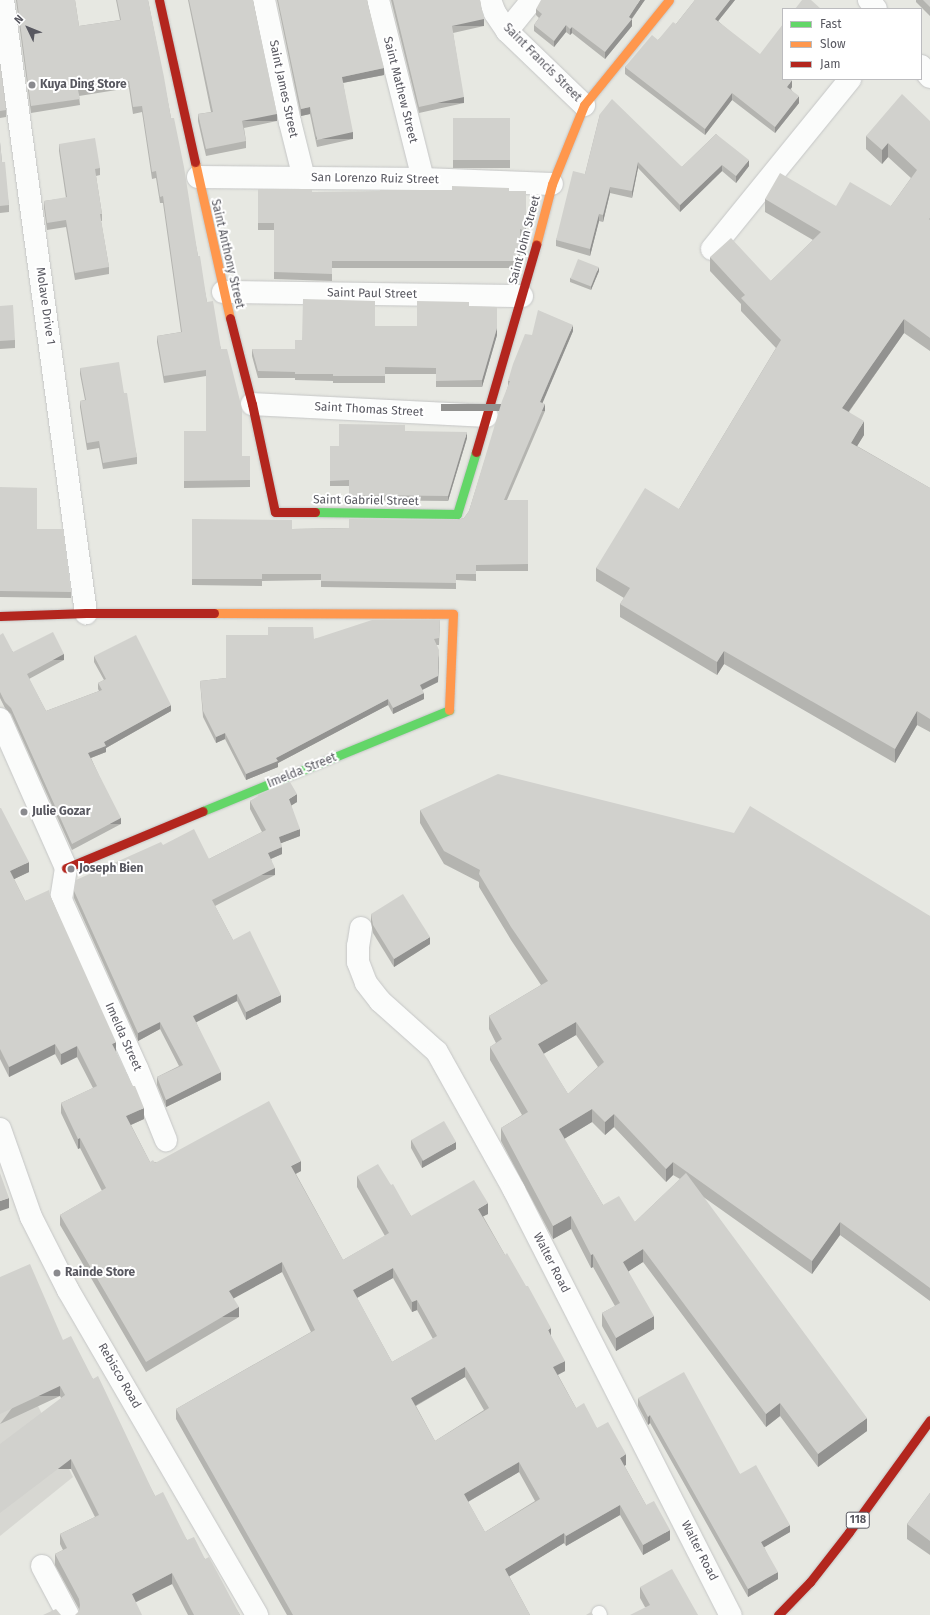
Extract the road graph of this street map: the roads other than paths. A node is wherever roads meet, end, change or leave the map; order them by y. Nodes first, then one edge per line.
1 (3, 0) edge
2 (159, 0) edge
3 (264, 0) edge
4 (378, 0) edge
5 (490, 0) edge
6 (532, 0) edge
7 (669, 0) edge
8 (869, 0) edge
9 (875, 8) edge
10 (507, 31) junction
11 (922, 67) edge
12 (930, 77) edge
13 (849, 80) edge
14 (584, 105) junction
15 (198, 177) junction
16 (304, 178) junction
17 (423, 179) junction
18 (552, 184) junction
19 (712, 249) dead end
20 (223, 292) junction
21 (522, 296) junction
22 (252, 404) junction
23 (486, 416) junction
24 (275, 512) joint
25 (457, 514) joint
26 (86, 613) junction
27 (0, 616) edge
28 (0, 719) edge
29 (66, 868) junction
30 (361, 928) dead end
31 (0, 1128) edge
32 (166, 1140) dead end
33 (930, 1420) edge
34 (42, 1566) dead end
35 (68, 1615) edge
36 (257, 1615) edge
37 (732, 1615) edge
38 (778, 1615) edge

1 - 26 street, Molave Drive 1
2 - 15 street, Saint Anthony Street
3 - 16 street, Saint James Street
4 - 17 street, Saint Mathew Street
5 - 10 street, Saint Francis Street
6 - 10 street
7 - 14 street, Saint John Street
8 - 9 street
10 - 14 street, Saint Francis Street
11 - 12 street
13 - 19 street
14 - 18 street, Saint John Street
15 - 16 street, San Lorenzo Ruiz Street
15 - 20 street, Saint Anthony Street
16 - 17 street, San Lorenzo Ruiz Street
17 - 18 street, San Lorenzo Ruiz Street
18 - 21 street, Saint John Street
20 - 21 street, Saint Paul Street
20 - 22 street, Saint Anthony Street
21 - 23 street, Saint John Street
22 - 23 street, Saint Thomas Street
22 - 24 street, Saint Anthony Street
23 - 25 street, Saint John Street
24 - 25 street, Saint Gabriel Street
26 - 27 street
26 - 29 street, Imelda Street
28 - 29 street
29 - 32 street, Imelda Street
30 - 37 street, Walter Road
31 - 36 street, Rebisco Road
33 - 38 street, 118
34 - 35 street

